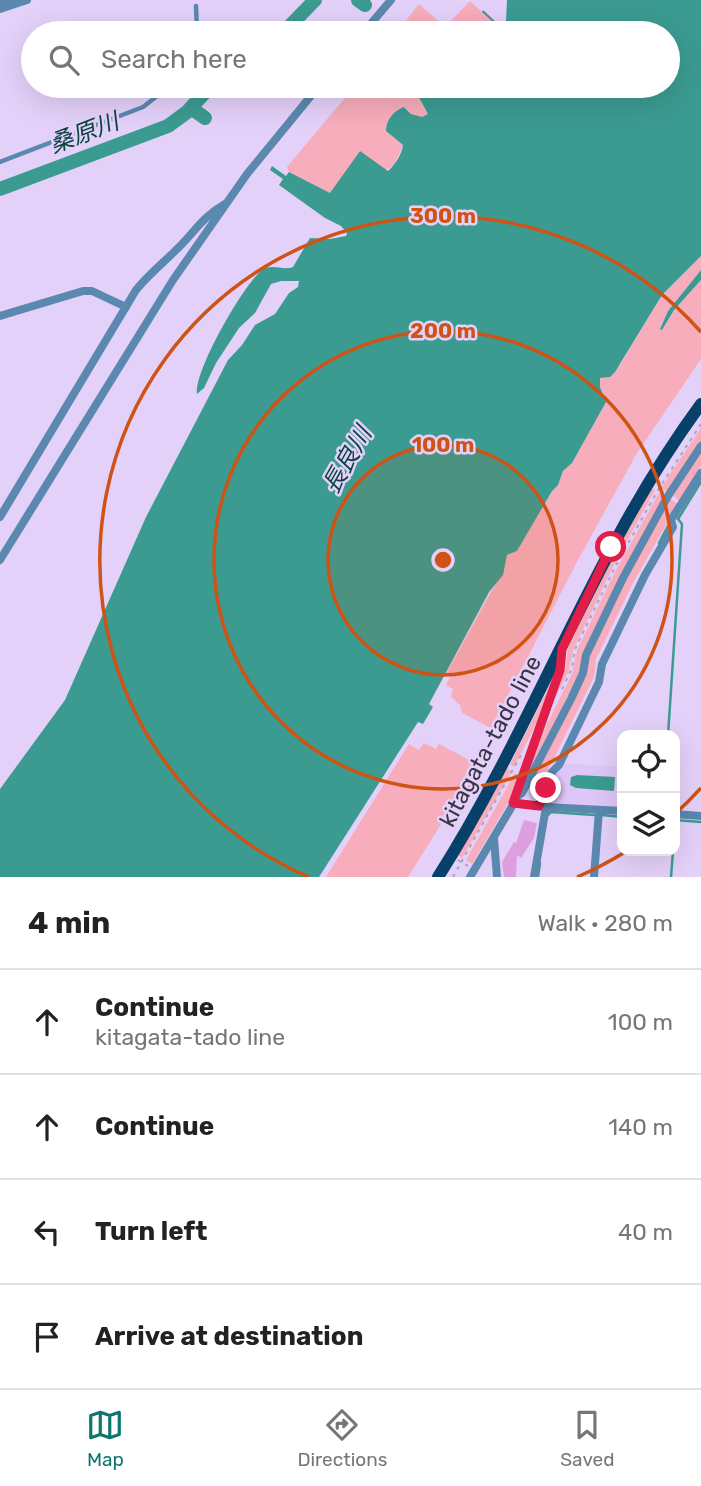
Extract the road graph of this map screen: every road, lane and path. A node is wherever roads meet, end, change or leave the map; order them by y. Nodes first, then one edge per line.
1 (14, 0) edge
2 (27, 0) edge
3 (391, 0) edge
4 (0, 2) edge
5 (196, 6) dead end
6 (0, 9) edge
7 (197, 21) edge
8 (373, 21) edge
9 (155, 98) edge
10 (309, 98) edge
11 (0, 162) edge
12 (227, 203) junction
13 (126, 307) junction
14 (0, 316) edge
15 (701, 404) edge
16 (701, 424) edge
17 (701, 446) edge
18 (701, 473) edge
19 (0, 517) edge
20 (0, 560) edge
21 (562, 649) junction
22 (562, 689) dead end
23 (525, 749) dead end
24 (514, 800) junction
25 (543, 807) junction
26 (599, 810) junction
27 (617, 811) edge
28 (680, 814) edge
29 (701, 816) edge
30 (494, 839) junction
31 (456, 859) junction
32 (473, 873) edge
33 (438, 877) edge
34 (453, 877) edge
35 (497, 877) edge
36 (534, 877) edge
37 (594, 877) edge

1 - 4 street
2 - 6 street
3 - 8 street
5 - 7 lane
9 - 11 lane
10 - 12 street
12 - 13 street
12 - 20 street
13 - 14 street
13 - 19 street
15 - 21 main road, kitagata-tado line
16 - 22 path
17 - 24 street
18 - 25 street
21 - 24 street
21 - 31 main road, kitagata-tado line
23 - 31 path
24 - 25 street
24 - 30 street
25 - 26 street
25 - 36 street
26 - 27 street
26 - 37 street
28 - 29 street
30 - 32 street
30 - 35 street
31 - 32 path
31 - 33 main road, kitagata-tado line
31 - 34 path

